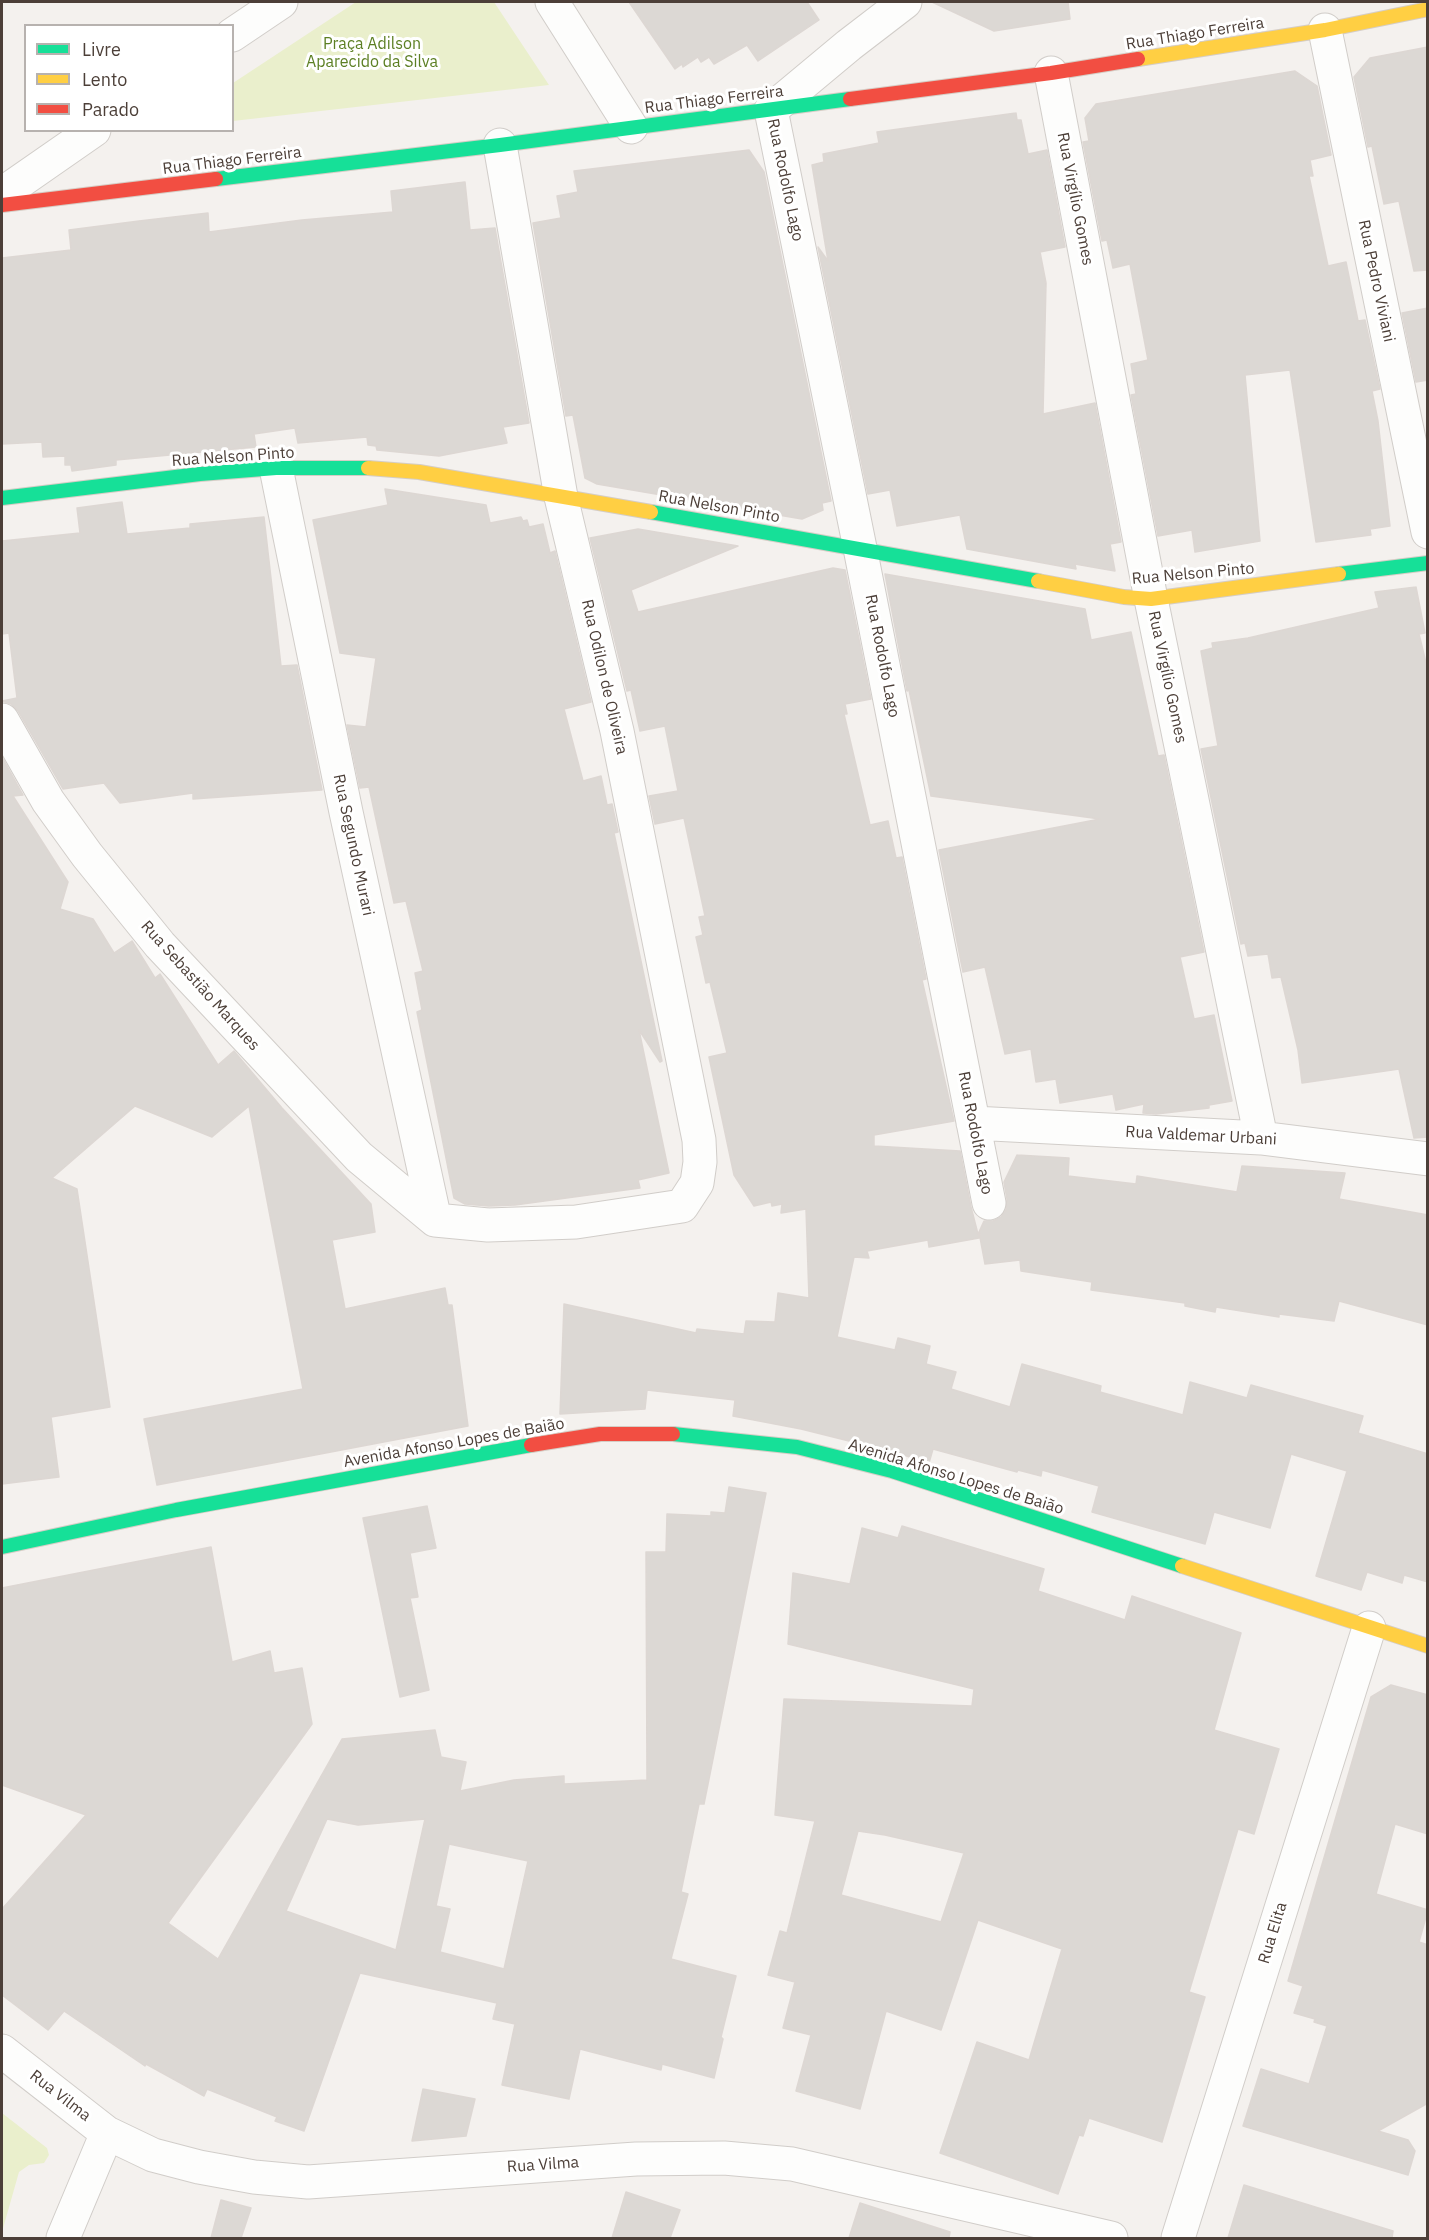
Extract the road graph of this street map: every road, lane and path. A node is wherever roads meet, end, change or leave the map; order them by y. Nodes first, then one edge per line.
1 (281, 2) edge
2 (552, 2) edge
3 (905, 2) edge
4 (1428, 9) edge
5 (1325, 30) junction
6 (234, 34) edge
7 (1051, 73) junction
8 (771, 110) junction
9 (631, 127) junction
10 (91, 132) edge
11 (500, 145) junction
12 (2, 194) edge
13 (2, 205) edge
14 (276, 468) junction
15 (561, 497) junction
16 (2, 498) edge
17 (1428, 532) edge
18 (860, 548) junction
19 (1428, 563) edge
20 (1151, 598) junction
21 (2, 720) edge
22 (973, 1123) junction
23 (1261, 1138) junction
24 (1428, 1159) edge
25 (989, 1203) dead end
26 (435, 1220) junction
27 (2, 1547) edge
28 (1369, 1628) junction
29 (1428, 1646) edge
30 (2, 2051) edge
31 (107, 2133) junction
32 (63, 2238) edge
33 (1111, 2238) edge
34 (1178, 2238) edge

1 - 6 street
2 - 9 street
3 - 8 street
4 - 5 street, Rua Thiago Ferreira
5 - 7 street, Rua Thiago Ferreira
5 - 17 street, Rua Pedro Viviani
7 - 8 street, Rua Thiago Ferreira
7 - 20 street, Rua Virgílio Gomes
8 - 9 street, Rua Thiago Ferreira
8 - 18 street, Rua Rodolfo Lago
9 - 11 street, Rua Thiago Ferreira
10 - 12 street
11 - 13 street, Rua Thiago Ferreira
11 - 15 street, Rua Odilon de Oliveira
14 - 15 street, Rua Nelson Pinto
14 - 16 street, Rua Nelson Pinto
14 - 26 street, Rua Segundo Murari
15 - 18 street, Rua Nelson Pinto
15 - 26 street, Rua Odilon de Oliveira
18 - 20 street, Rua Nelson Pinto
18 - 22 street, Rua Rodolfo Lago
19 - 20 street, Rua Nelson Pinto
20 - 23 street, Rua Virgílio Gomes
21 - 26 street, Rua Sebastião Marques
22 - 23 street, Rua Valdemar Urbani
22 - 25 street, Rua Rodolfo Lago
23 - 24 street, Rua Valdemar Urbani
27 - 28 street, Avenida Afonso Lopes de Baião
28 - 29 street, Avenida Afonso Lopes de Baião
28 - 34 street, Rua Elita
30 - 31 street, Rua Vilma
31 - 32 street
31 - 33 street, Rua Vilma

